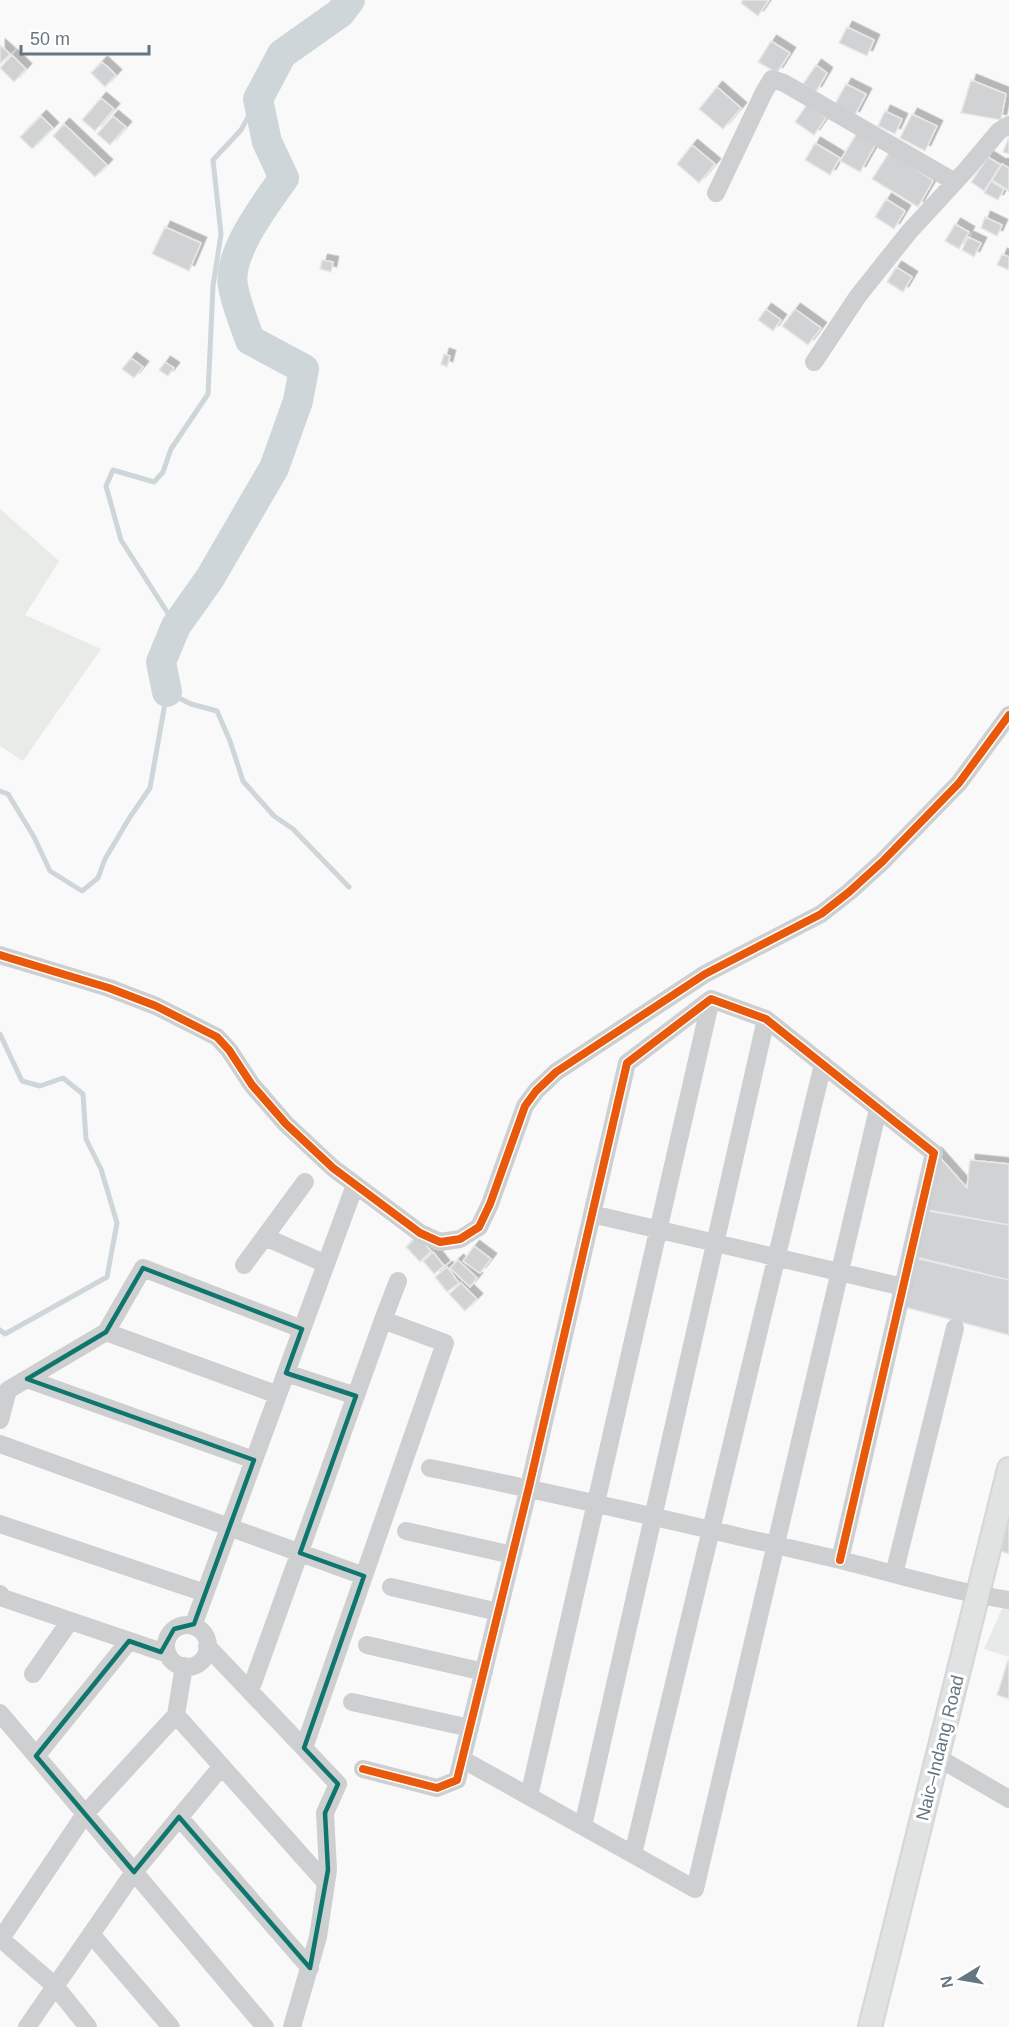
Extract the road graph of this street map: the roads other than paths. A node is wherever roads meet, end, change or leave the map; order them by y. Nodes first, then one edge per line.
1 (1009, 125) edge
2 (955, 182) junction
3 (716, 193) dead end
4 (814, 362) dead end
5 (1009, 716) edge
6 (0, 956) edge
7 (711, 999) junction
8 (766, 1019) junction
9 (823, 1064) junction
10 (879, 1109) junction
11 (305, 1182) dead end
12 (355, 1185) junction
13 (592, 1214) junction
14 (658, 1229) junction
15 (265, 1237) junction
16 (715, 1243) junction
17 (777, 1257) junction
18 (326, 1264) junction
19 (244, 1265) dead end
20 (840, 1272) junction
21 (398, 1281) dead end
22 (903, 1287) junction
23 (383, 1320) junction
24 (956, 1328) dead end
25 (302, 1329) junction
26 (106, 1332) junction
27 (286, 1373) junction
28 (27, 1379) junction
29 (278, 1395) junction
30 (356, 1396) junction
31 (0, 1420) edge
32 (0, 1444) edge
33 (254, 1461) junction
34 (430, 1468) dead end
35 (1009, 1469) edge
36 (529, 1487) junction
37 (596, 1503) junction
38 (653, 1516) junction
39 (0, 1524) edge
40 (229, 1527) junction
41 (711, 1530) junction
42 (406, 1531) dead end
43 (776, 1545) junction
44 (300, 1553) junction
45 (512, 1555) junction
46 (840, 1560) junction
47 (894, 1574) junction
48 (364, 1576) junction
49 (391, 1587) dead end
50 (205, 1593) junction
51 (0, 1594) edge
52 (978, 1595) junction
53 (1009, 1600) edge
54 (498, 1612) junction
55 (70, 1621) junction
56 (193, 1626) junction
57 (129, 1641) junction
58 (367, 1645) dead end
59 (207, 1646) junction
60 (168, 1654) junction
61 (184, 1666) junction
62 (484, 1672) junction
63 (33, 1674) dead end
64 (250, 1691) junction
65 (352, 1702) dead end
66 (0, 1713) edge
67 (176, 1715) junction
68 (470, 1728) junction
69 (304, 1748) junction
70 (36, 1756) junction
71 (937, 1757) junction
72 (462, 1759) junction
73 (222, 1766) junction
74 (363, 1769) dead end
75 (529, 1796) junction
76 (1009, 1799) edge
77 (85, 1814) junction
78 (179, 1817) junction
79 (583, 1826) junction
80 (633, 1854) junction
81 (134, 1872) junction
82 (326, 1883) junction
83 (91, 1934) junction
84 (0, 1939) edge
85 (310, 1968) junction
86 (55, 1986) junction
87 (27, 2027) edge
88 (88, 2027) edge
89 (171, 2027) edge
90 (264, 2027) edge
91 (292, 2027) edge
92 (870, 2027) edge

1 - 2 street
2 - 3 street
2 - 4 street
5 - 12 street
6 - 12 street
7 - 8 street
7 - 13 street
7 - 14 street
8 - 9 street
8 - 16 street
9 - 10 street
9 - 17 street
10 - 20 street
10 - 22 street
11 - 15 street
12 - 18 street
13 - 14 street
13 - 36 street
14 - 16 street
14 - 37 street
15 - 18 street
15 - 19 street
16 - 17 street
16 - 38 street
17 - 20 street
17 - 41 street
18 - 25 street
20 - 22 street
20 - 43 street
21 - 23 street
22 - 46 street
23 - 30 street
23 - 48 street
24 - 47 street
25 - 26 street
25 - 27 street
26 - 28 street
26 - 29 street
27 - 29 street
27 - 30 street
28 - 31 street
28 - 33 street
29 - 33 street
30 - 44 street
32 - 40 street
33 - 40 street
34 - 36 street
35 - 52 main road, Naic–Indang Road
36 - 37 street
36 - 45 street
37 - 38 street
37 - 75 street
38 - 41 street
38 - 79 street
39 - 50 street
40 - 44 street
40 - 50 street
41 - 43 street
41 - 80 street
42 - 45 street
43 - 46 street
43 - 80 street
44 - 48 street
44 - 64 street
45 - 54 street
46 - 47 street
47 - 52 street
48 - 69 street
49 - 54 street
50 - 56 street
51 - 55 street
52 - 53 street
52 - 71 main road, Naic–Indang Road
54 - 62 street
55 - 57 street
55 - 63 street
56 - 59 street
56 - 60 street
57 - 60 street
57 - 70 street
58 - 62 street
59 - 61 street
59 - 64 street
60 - 61 street
61 - 67 street
62 - 68 street
64 - 69 street
65 - 68 street
66 - 70 street
67 - 73 street
67 - 77 street
68 - 72 street
69 - 82 street
70 - 77 street
71 - 76 street
71 - 92 main road, Naic–Indang Road
72 - 74 street
72 - 75 street
73 - 78 street
73 - 82 street
75 - 79 street
77 - 81 street
77 - 84 street
78 - 81 street
78 - 85 street
79 - 80 street
81 - 83 street
81 - 90 street
82 - 85 street
83 - 86 street
83 - 89 street
84 - 86 street
85 - 91 street
86 - 87 street
86 - 88 street

